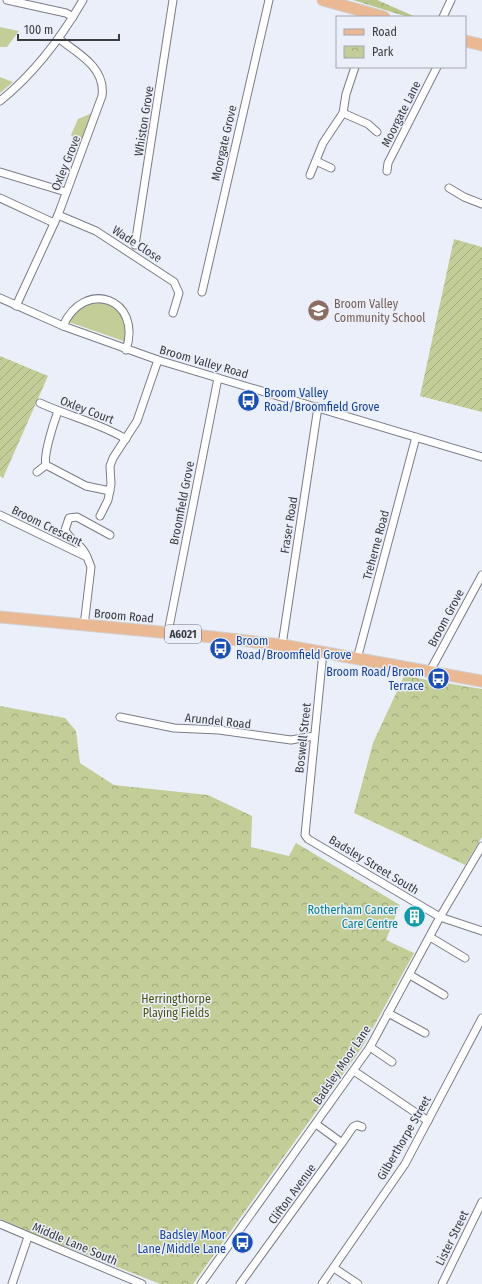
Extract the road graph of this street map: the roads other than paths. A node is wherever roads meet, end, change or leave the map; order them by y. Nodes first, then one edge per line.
1 (7, 0) edge
2 (83, 0) edge
3 (173, 0) edge
4 (268, 0) edge
5 (324, 0) edge
6 (451, 0) edge
7 (365, 14) edge
8 (378, 16) edge
9 (443, 16) edge
10 (73, 17) junction
11 (59, 39) junction
12 (466, 41) edge
13 (482, 45) edge
14 (355, 68) edge
15 (436, 68) edge
16 (0, 100) edge
17 (343, 113) junction
18 (377, 132) dead end
19 (316, 161) junction
20 (331, 168) dead end
21 (387, 171) dead end
22 (0, 172) edge
23 (310, 175) dead end
24 (449, 188) dead end
25 (66, 192) junction
26 (0, 198) edge
27 (482, 204) edge
28 (58, 215) junction
29 (54, 223) junction
30 (135, 245) dead end
31 (202, 292) dead end
32 (0, 298) edge
33 (16, 306) junction
34 (173, 312) dead end
35 (63, 326) junction
36 (126, 350) junction
37 (158, 360) junction
38 (218, 378) junction
39 (40, 403) dead end
40 (318, 407) junction
41 (58, 412) junction
42 (416, 437) junction
43 (126, 439) junction
44 (482, 456) edge
45 (46, 464) junction
46 (37, 472) dead end
47 (110, 492) junction
48 (0, 515) edge
49 (100, 516) dead end
50 (110, 535) dead end
51 (87, 557) junction
52 (482, 575) edge
53 (0, 617) edge
54 (84, 626) junction
55 (168, 632) junction
56 (282, 645) junction
57 (324, 652) junction
58 (357, 659) junction
59 (430, 671) junction
60 (482, 681) edge
61 (120, 717) dead end
62 (314, 736) junction
63 (305, 827) joint
64 (482, 847) edge
65 (440, 918) junction
66 (482, 931) edge
67 (430, 937) junction
68 (465, 958) dead end
69 (410, 975) junction
70 (444, 995) dead end
71 (388, 1014) junction
72 (482, 1018) edge
73 (425, 1034) dead end
74 (370, 1047) junction
75 (392, 1062) dead end
76 (354, 1071) junction
77 (428, 1121) junction
78 (316, 1124) junction
79 (362, 1127) dead end
80 (342, 1143) junction
81 (482, 1202) edge
82 (0, 1224) edge
83 (28, 1237) junction
84 (334, 1268) junction
85 (12, 1284) edge
86 (142, 1284) edge
87 (201, 1284) edge
88 (240, 1284) edge
89 (322, 1284) edge
90 (358, 1284) edge
91 (442, 1284) edge

1 - 10 street
2 - 10 street
3 - 30 street, Whiston Grove
4 - 31 street, Moorgate Grove
5 - 7 main road
6 - 9 street
7 - 8 main road
10 - 11 street
11 - 16 street
11 - 25 street, Oxley Grove
12 - 13 main road
14 - 17 street
15 - 21 street, Moorgate Lane
17 - 18 street
17 - 19 street
19 - 20 street
19 - 23 street
22 - 25 street
24 - 27 street
25 - 28 street, Oxley Grove
26 - 29 street
28 - 29 street, Oxley Grove
28 - 34 street, Wade Close
29 - 33 street, Oxley Grove
32 - 33 street, Broom Valley Road
33 - 35 street, Broom Valley Road
35 - 36 street, Broom Valley Road
35 - 36 street
36 - 37 street, Broom Valley Road
37 - 38 street, Broom Valley Road
37 - 43 street
38 - 40 street, Broom Valley Road
38 - 55 street, Broomfield Grove
39 - 41 street, Oxley Court
40 - 42 street, Broom Valley Road
40 - 56 street, Fraser Road
41 - 43 street, Oxley Court
41 - 45 street
42 - 44 street, Broom Valley Road
42 - 58 street, Treherne Road
43 - 47 street
45 - 46 street
45 - 47 street
47 - 49 street
48 - 51 street, Broom Crescent
50 - 51 street
51 - 54 street, Broom Crescent
52 - 59 street, Broom Grove
53 - 54 main road, Broom Road / A6021
54 - 55 main road, Broom Road / A6021
55 - 56 main road, Broom Road / A6021
56 - 57 main road, Broom Road / A6021
57 - 58 main road, Broom Road / A6021
57 - 62 street, Boswell Street
58 - 59 main road, Broom Road / A6021
59 - 60 main road, Broom Road / A6021
61 - 62 street, Arundel Road
62 - 63 street, Boswell Street
63 - 65 street, Badsley Street South
64 - 65 street, Badsley Moor Lane
65 - 66 street, Badsley Street South
65 - 67 street, Badsley Moor Lane
67 - 68 street
67 - 69 street, Badsley Moor Lane
69 - 70 street
69 - 71 street, Badsley Moor Lane
71 - 73 street
71 - 74 street, Badsley Moor Lane
72 - 77 street, Gilberthorpe Street
74 - 75 street
74 - 76 street, Badsley Moor Lane
76 - 77 street
76 - 78 street, Badsley Moor Lane
77 - 84 street, Gilberthorpe Street
78 - 80 street
78 - 87 street, Badsley Moor Lane
79 - 80 street, Clifton Avenue
80 - 88 street, Clifton Avenue
81 - 91 street, Lister Street
82 - 83 street, Middle Lane South
83 - 85 street
83 - 86 street, Middle Lane South
84 - 89 street, Gilberthorpe Street
84 - 90 street

